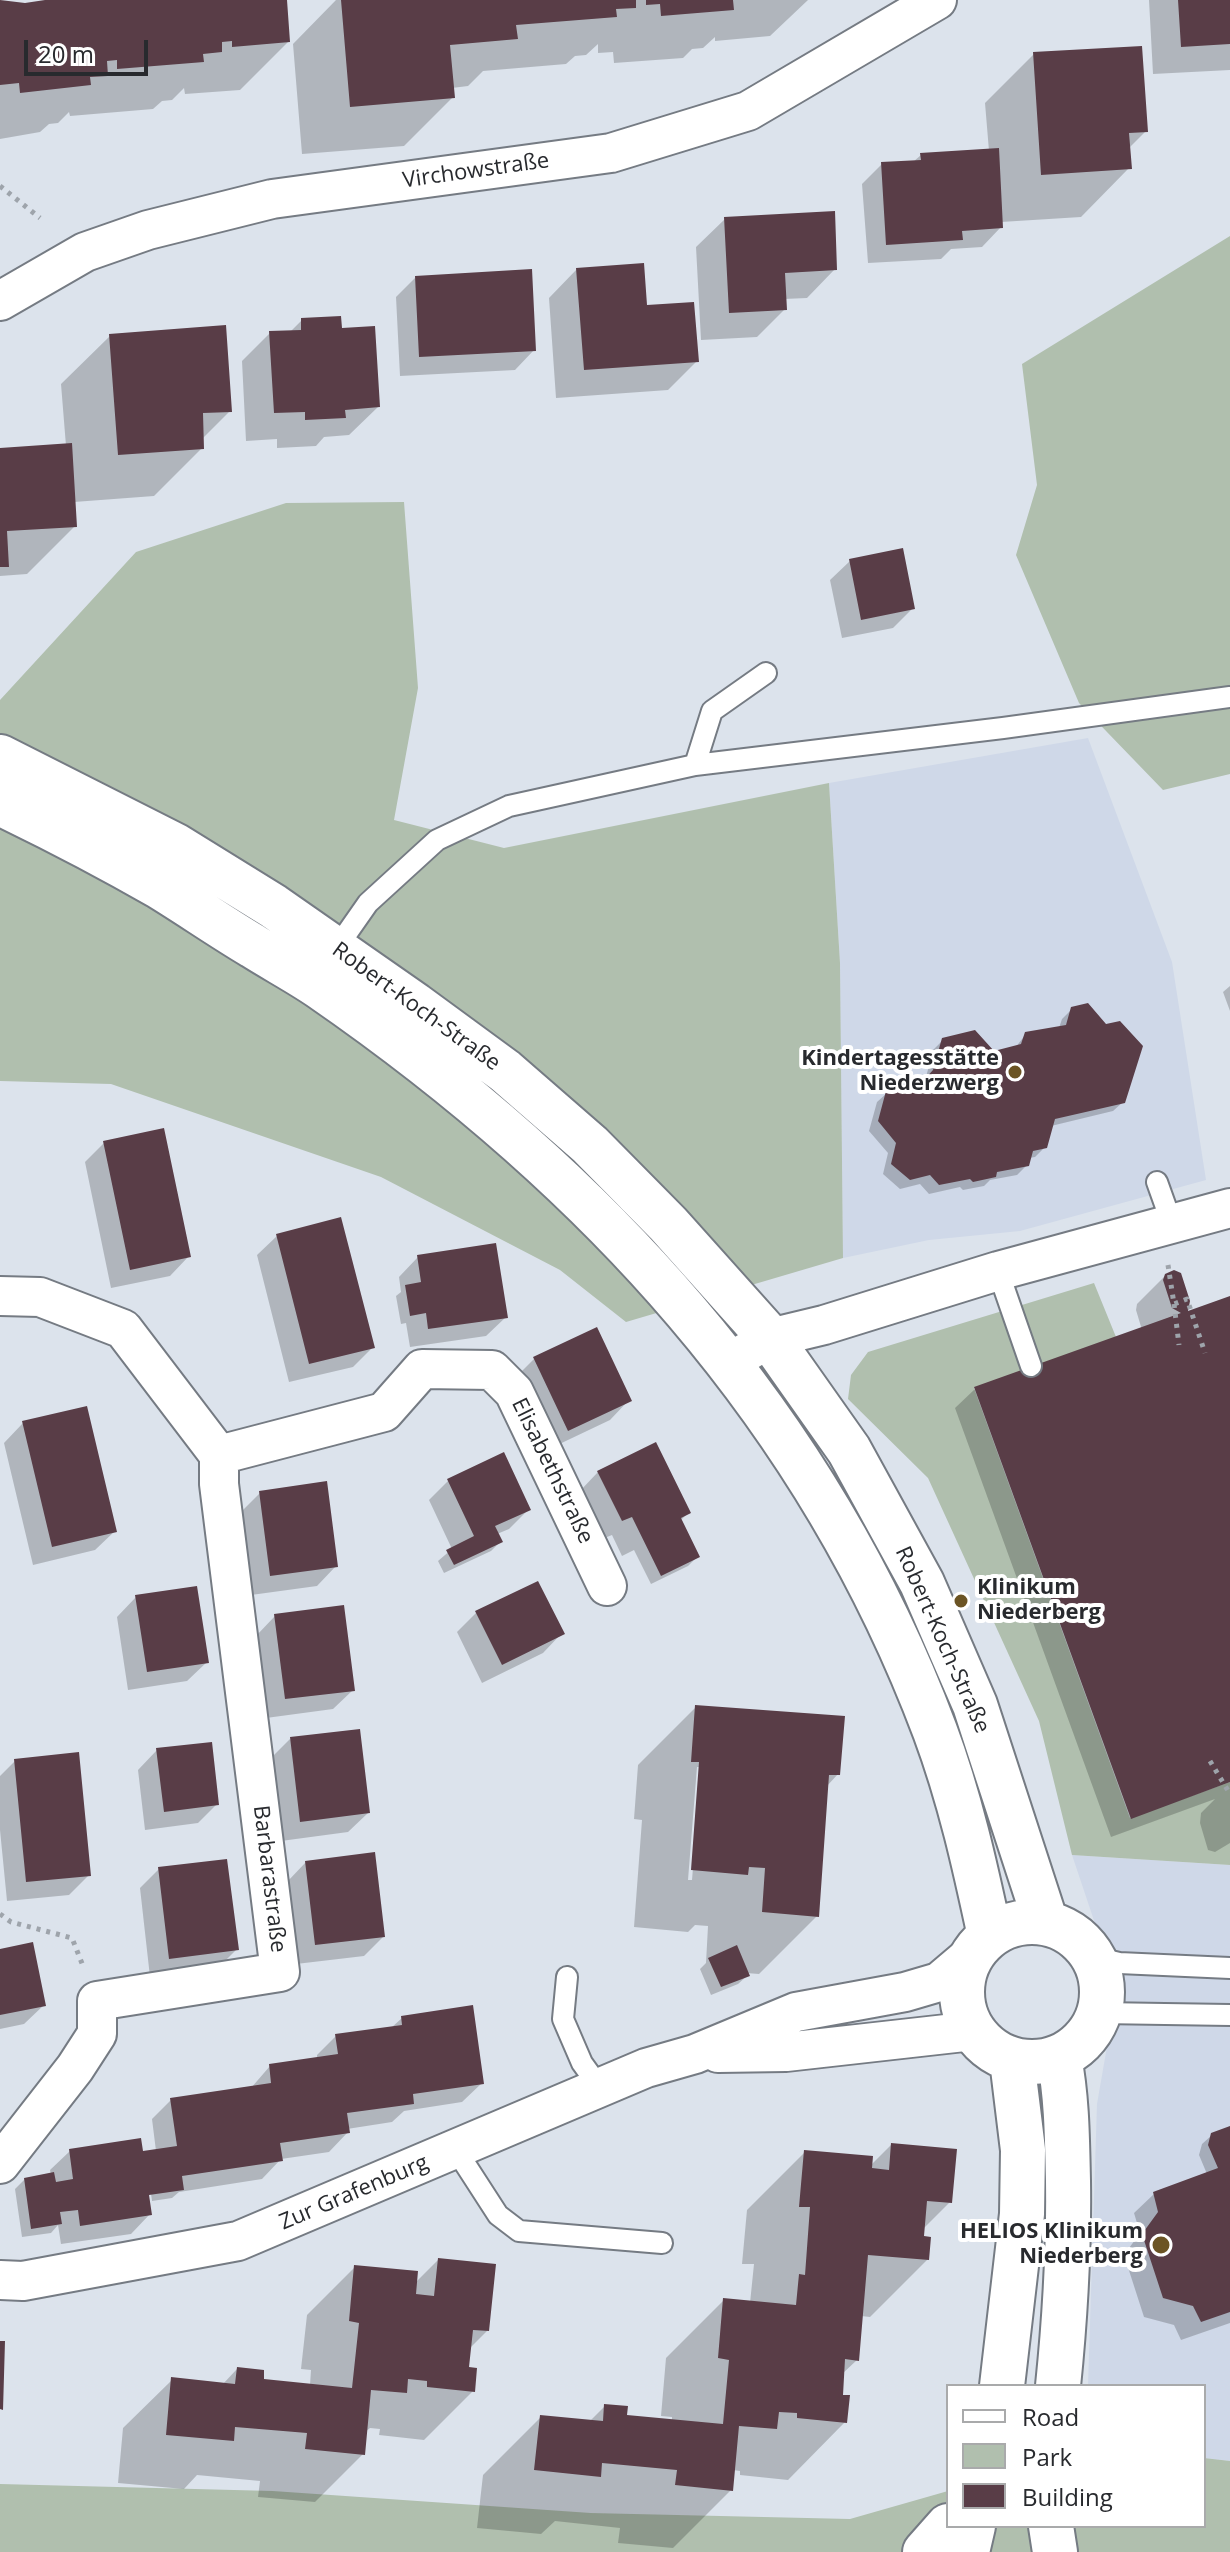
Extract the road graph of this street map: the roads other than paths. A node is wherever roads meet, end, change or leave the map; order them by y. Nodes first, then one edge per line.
1 (937, 0) edge
2 (0, 301) edge
3 (766, 673) dead end
4 (1230, 697) edge
5 (0, 757) edge
6 (695, 765) junction
7 (0, 803) edge
8 (326, 967) junction
9 (1157, 1182) dead end
10 (1230, 1208) edge
11 (1172, 1224) junction
12 (998, 1271) junction
13 (0, 1296) edge
14 (770, 1338) junction
15 (730, 1362) junction
16 (1031, 1366) dead end
17 (219, 1455) junction
18 (607, 1586) dead end
19 (1046, 1923) junction
20 (981, 1945) junction
21 (1094, 1957) junction
22 (1230, 1968) edge
23 (567, 1977) dead end
24 (1100, 2013) junction
25 (1230, 2015) edge
26 (973, 2031) junction
27 (695, 2054) junction
28 (1059, 2057) junction
29 (1012, 2060) junction
30 (600, 2088) junction
31 (456, 2150) junction
32 (0, 2164) edge
33 (662, 2243) dead end
34 (0, 2280) edge
35 (1002, 2384) edge
36 (1058, 2384) edge
37 (946, 2528) edge
38 (973, 2528) edge
39 (1038, 2528) edge
40 (1051, 2528) edge
41 (925, 2552) edge
42 (967, 2552) edge
43 (1033, 2552) edge
44 (1055, 2552) edge

1 - 2 street, Virchowstraße
3 - 6 lane
4 - 6 lane
5 - 8 street, Robert-Koch-Straße
6 - 8 lane
7 - 8 street, Robert-Koch-Straße
8 - 14 street, Robert-Koch-Straße
8 - 15 street, Robert-Koch-Straße
9 - 11 lane
10 - 11 street
11 - 12 street
12 - 14 street
12 - 16 lane
13 - 17 street
14 - 15 street
14 - 19 street, Robert-Koch-Straße
15 - 20 street, Robert-Koch-Straße
17 - 18 street, Elisabethstraße
17 - 32 street, Barbarastraße
19 - 20 street
19 - 21 street
20 - 26 street
20 - 27 street, Zur Grafenburg
21 - 22 lane
21 - 24 street
23 - 30 lane
24 - 25 lane
24 - 28 street
26 - 27 street, Zur Grafenburg
26 - 29 street
27 - 30 street, Zur Grafenburg
28 - 29 street
28 - 36 street
29 - 35 street
30 - 31 street, Zur Grafenburg
31 - 33 lane
31 - 34 street, Zur Grafenburg
37 - 41 street
38 - 42 street
39 - 43 street
40 - 44 street

